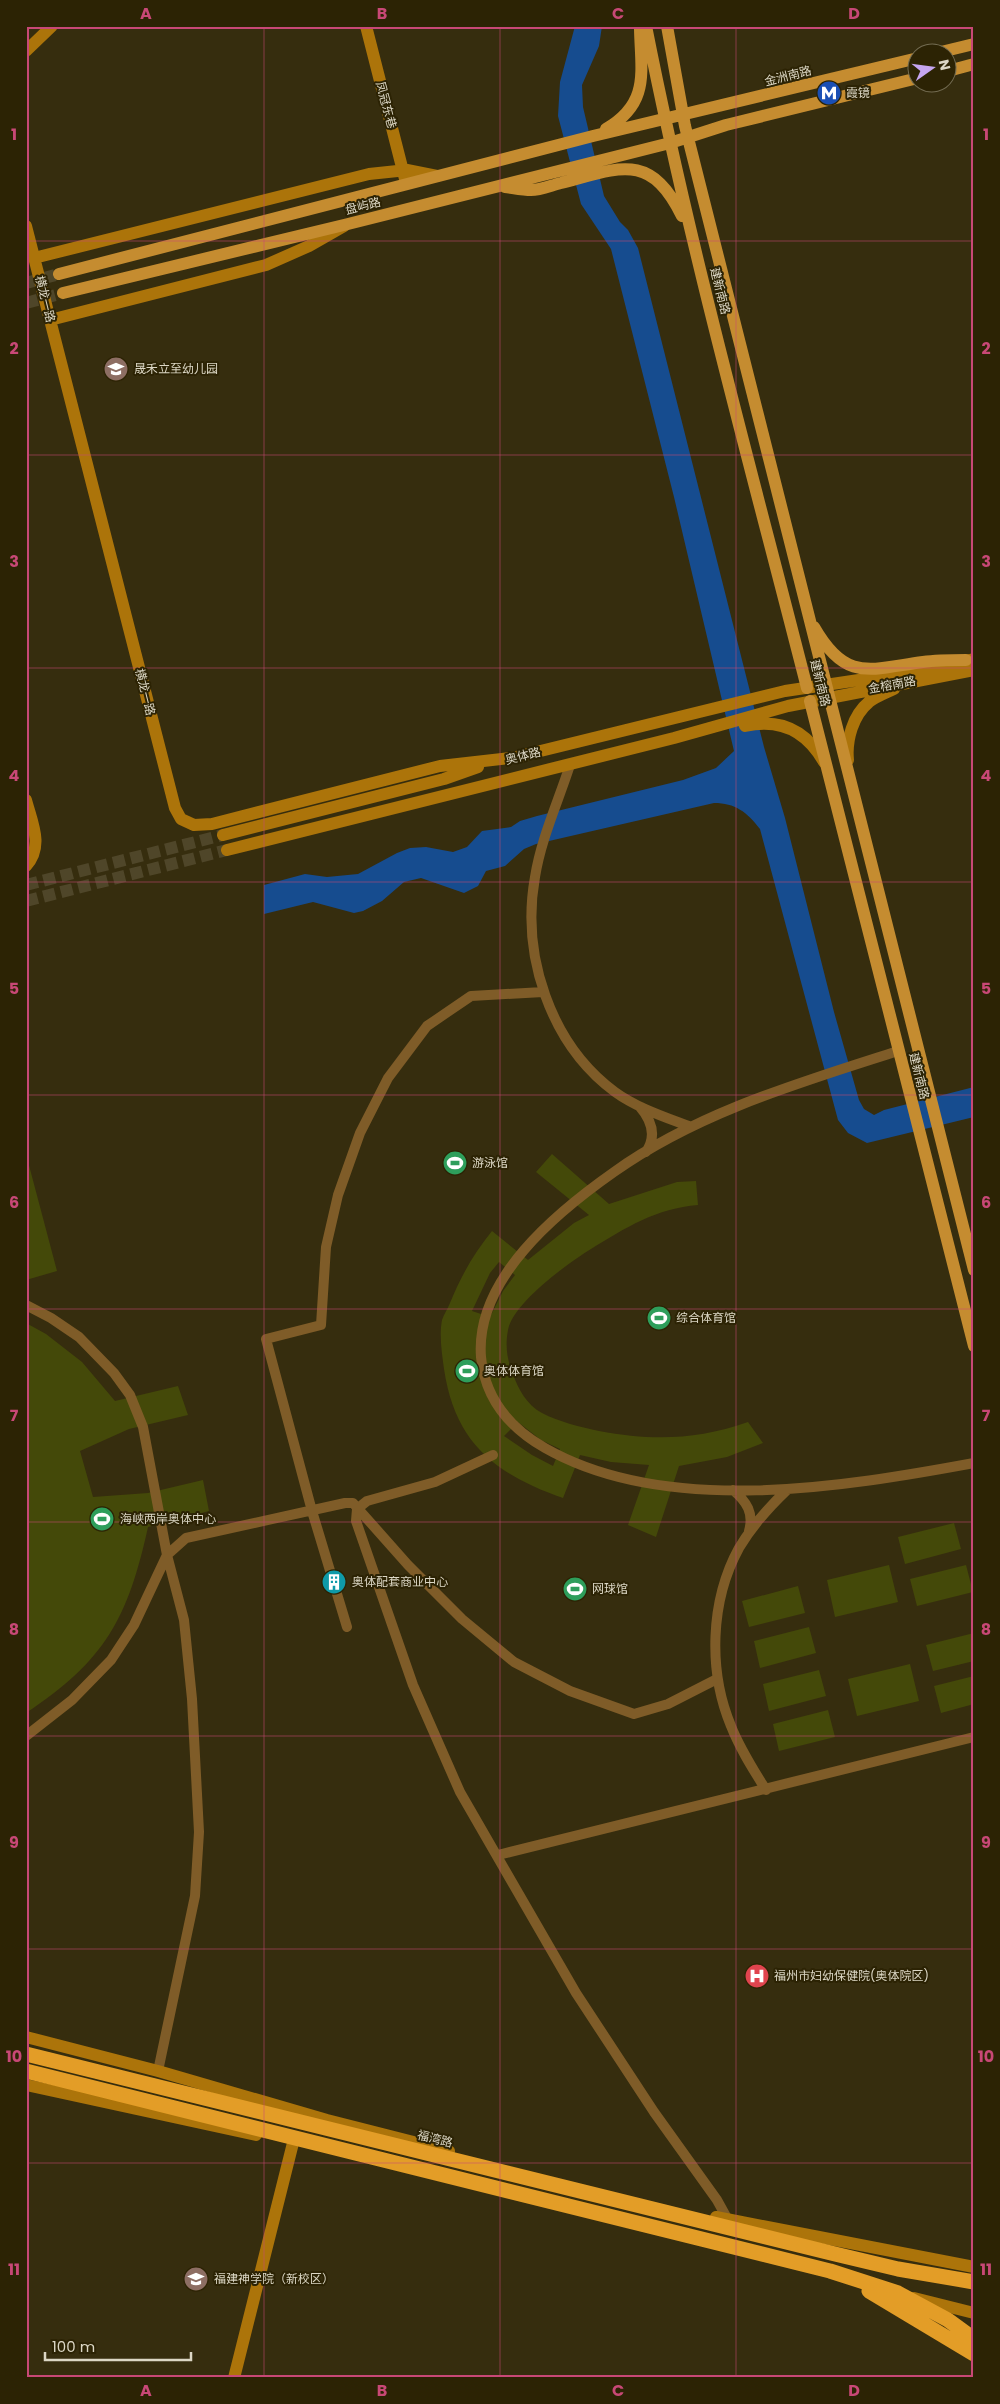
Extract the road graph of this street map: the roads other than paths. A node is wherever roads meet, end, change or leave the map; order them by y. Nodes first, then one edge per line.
1 (52, 26) edge
2 (366, 26) edge
3 (640, 26) edge
4 (646, 26) edge
5 (667, 26) edge
6 (974, 44) edge
7 (958, 48) edge
8 (26, 51) edge
9 (908, 60) edge
10 (974, 64) edge
11 (958, 68) edge
12 (908, 80) edge
13 (682, 115) junction
14 (664, 119) junction
15 (593, 136) junction
16 (687, 137) junction
17 (670, 143) junction
18 (403, 170) junction
19 (437, 176) junction
20 (406, 185) junction
21 (497, 186) junction
22 (348, 224) junction
23 (26, 226) edge
24 (692, 235) junction
25 (34, 258) junction
26 (59, 274) tunnel mouth
27 (63, 293) tunnel mouth
28 (50, 320) junction
29 (808, 616) junction
30 (971, 663) edge
31 (905, 683) junction
32 (827, 692) junction
33 (808, 694) junction
34 (674, 738) junction
35 (519, 757) junction
36 (570, 765) junction
37 (826, 766) junction
38 (26, 800) edge
39 (855, 804) junction
40 (223, 835) tunnel mouth
41 (227, 850) tunnel mouth
42 (26, 866) edge
43 (543, 992) junction
44 (898, 1050) junction
45 (639, 1106) junction
46 (691, 1127) junction
47 (645, 1152) junction
48 (970, 1243) edge
49 (949, 1248) junction
50 (973, 1263) edge
51 (953, 1265) junction
52 (26, 1305) edge
53 (974, 1346) edge
54 (493, 1455) dead end
55 (974, 1464) edge
56 (788, 1489) junction
57 (733, 1490) junction
58 (357, 1509) junction
59 (312, 1510) junction
60 (748, 1534) junction
61 (167, 1555) junction
62 (347, 1627) dead end
63 (717, 1679) junction
64 (26, 1736) edge
65 (974, 1736) edge
66 (766, 1790) junction
67 (498, 1855) junction
68 (26, 2038) edge
69 (26, 2054) edge
70 (26, 2071) edge
71 (158, 2071) junction
72 (26, 2085) edge
73 (293, 2143) junction
74 (728, 2220) junction
75 (974, 2267) edge
76 (898, 2269) junction
77 (830, 2271) junction
78 (974, 2282) edge
79 (974, 2292) edge
80 (974, 2313) edge
81 (974, 2339) edge
82 (974, 2354) edge
83 (234, 2378) edge

1 - 8 main road
2 - 18 main road, 凤冠东巷
3 - 15 main road
4 - 14 main road, 建新南路
5 - 13 main road, 建新南路
6 - 7 main road
9 - 13 main road, 金洲南路
10 - 11 main road
12 - 16 main road
13 - 14 main road, 金洲南路
13 - 16 main road, 建新南路
14 - 15 main road, 盘屿路
14 - 17 main road, 建新南路
15 - 19 main road, 盘屿路
16 - 17 main road, 盘屿路
16 - 29 main road, 建新南路
17 - 21 main road, 盘屿路
17 - 24 main road, 建新南路
18 - 19 main road
18 - 20 main road, 凤冠东巷
18 - 25 main road
19 - 20 main road, 盘屿路
20 - 26 main road, 盘屿路
21 - 22 main road, 盘屿路
21 - 24 main road
22 - 27 main road, 盘屿路
22 - 28 main road
23 - 25 main road, 横龙一路
24 - 33 main road, 建新南路
25 - 28 main road, 横龙一路
28 - 35 main road, 横龙一路
29 - 30 main road
29 - 32 main road, 建新南路
30 - 31 main road, 金榕南路
30 - 32 main road, 金榕南路
31 - 32 main road, 金榕南路
31 - 39 main road
32 - 33 main road, 奥体路
32 - 39 main road, 建新南路
33 - 34 main road, 奥体路
33 - 35 main road, 奥体路
33 - 37 main road, 建新南路
34 - 36 main road, 奥体路
34 - 37 main road
35 - 40 main road, 奥体路
36 - 41 main road, 奥体路
36 - 43 street
37 - 44 main road, 建新南路
38 - 42 main road
39 - 48 main road, 建新南路
43 - 45 street
43 - 59 street
44 - 46 street
44 - 49 main road, 建新南路
45 - 46 street
45 - 47 street
46 - 47 street
47 - 57 street
48 - 49 main road
48 - 50 main road, 建新南路
49 - 51 main road, 建新南路
50 - 51 main road
51 - 53 main road, 建新南路
52 - 61 street
54 - 58 street
55 - 56 street
56 - 57 street
56 - 60 street
57 - 60 street
58 - 59 street
58 - 63 street
58 - 67 street
59 - 61 street
59 - 62 street
60 - 63 street
61 - 64 street
61 - 71 street
63 - 66 street
65 - 66 street
66 - 67 street
67 - 74 street
68 - 71 main road
69 - 76 highway, 福湾路
70 - 77 highway
71 - 74 main road
72 - 73 main road
73 - 80 main road
73 - 83 main road
74 - 75 main road
76 - 78 highway
76 - 79 highway
77 - 81 highway
77 - 82 highway

